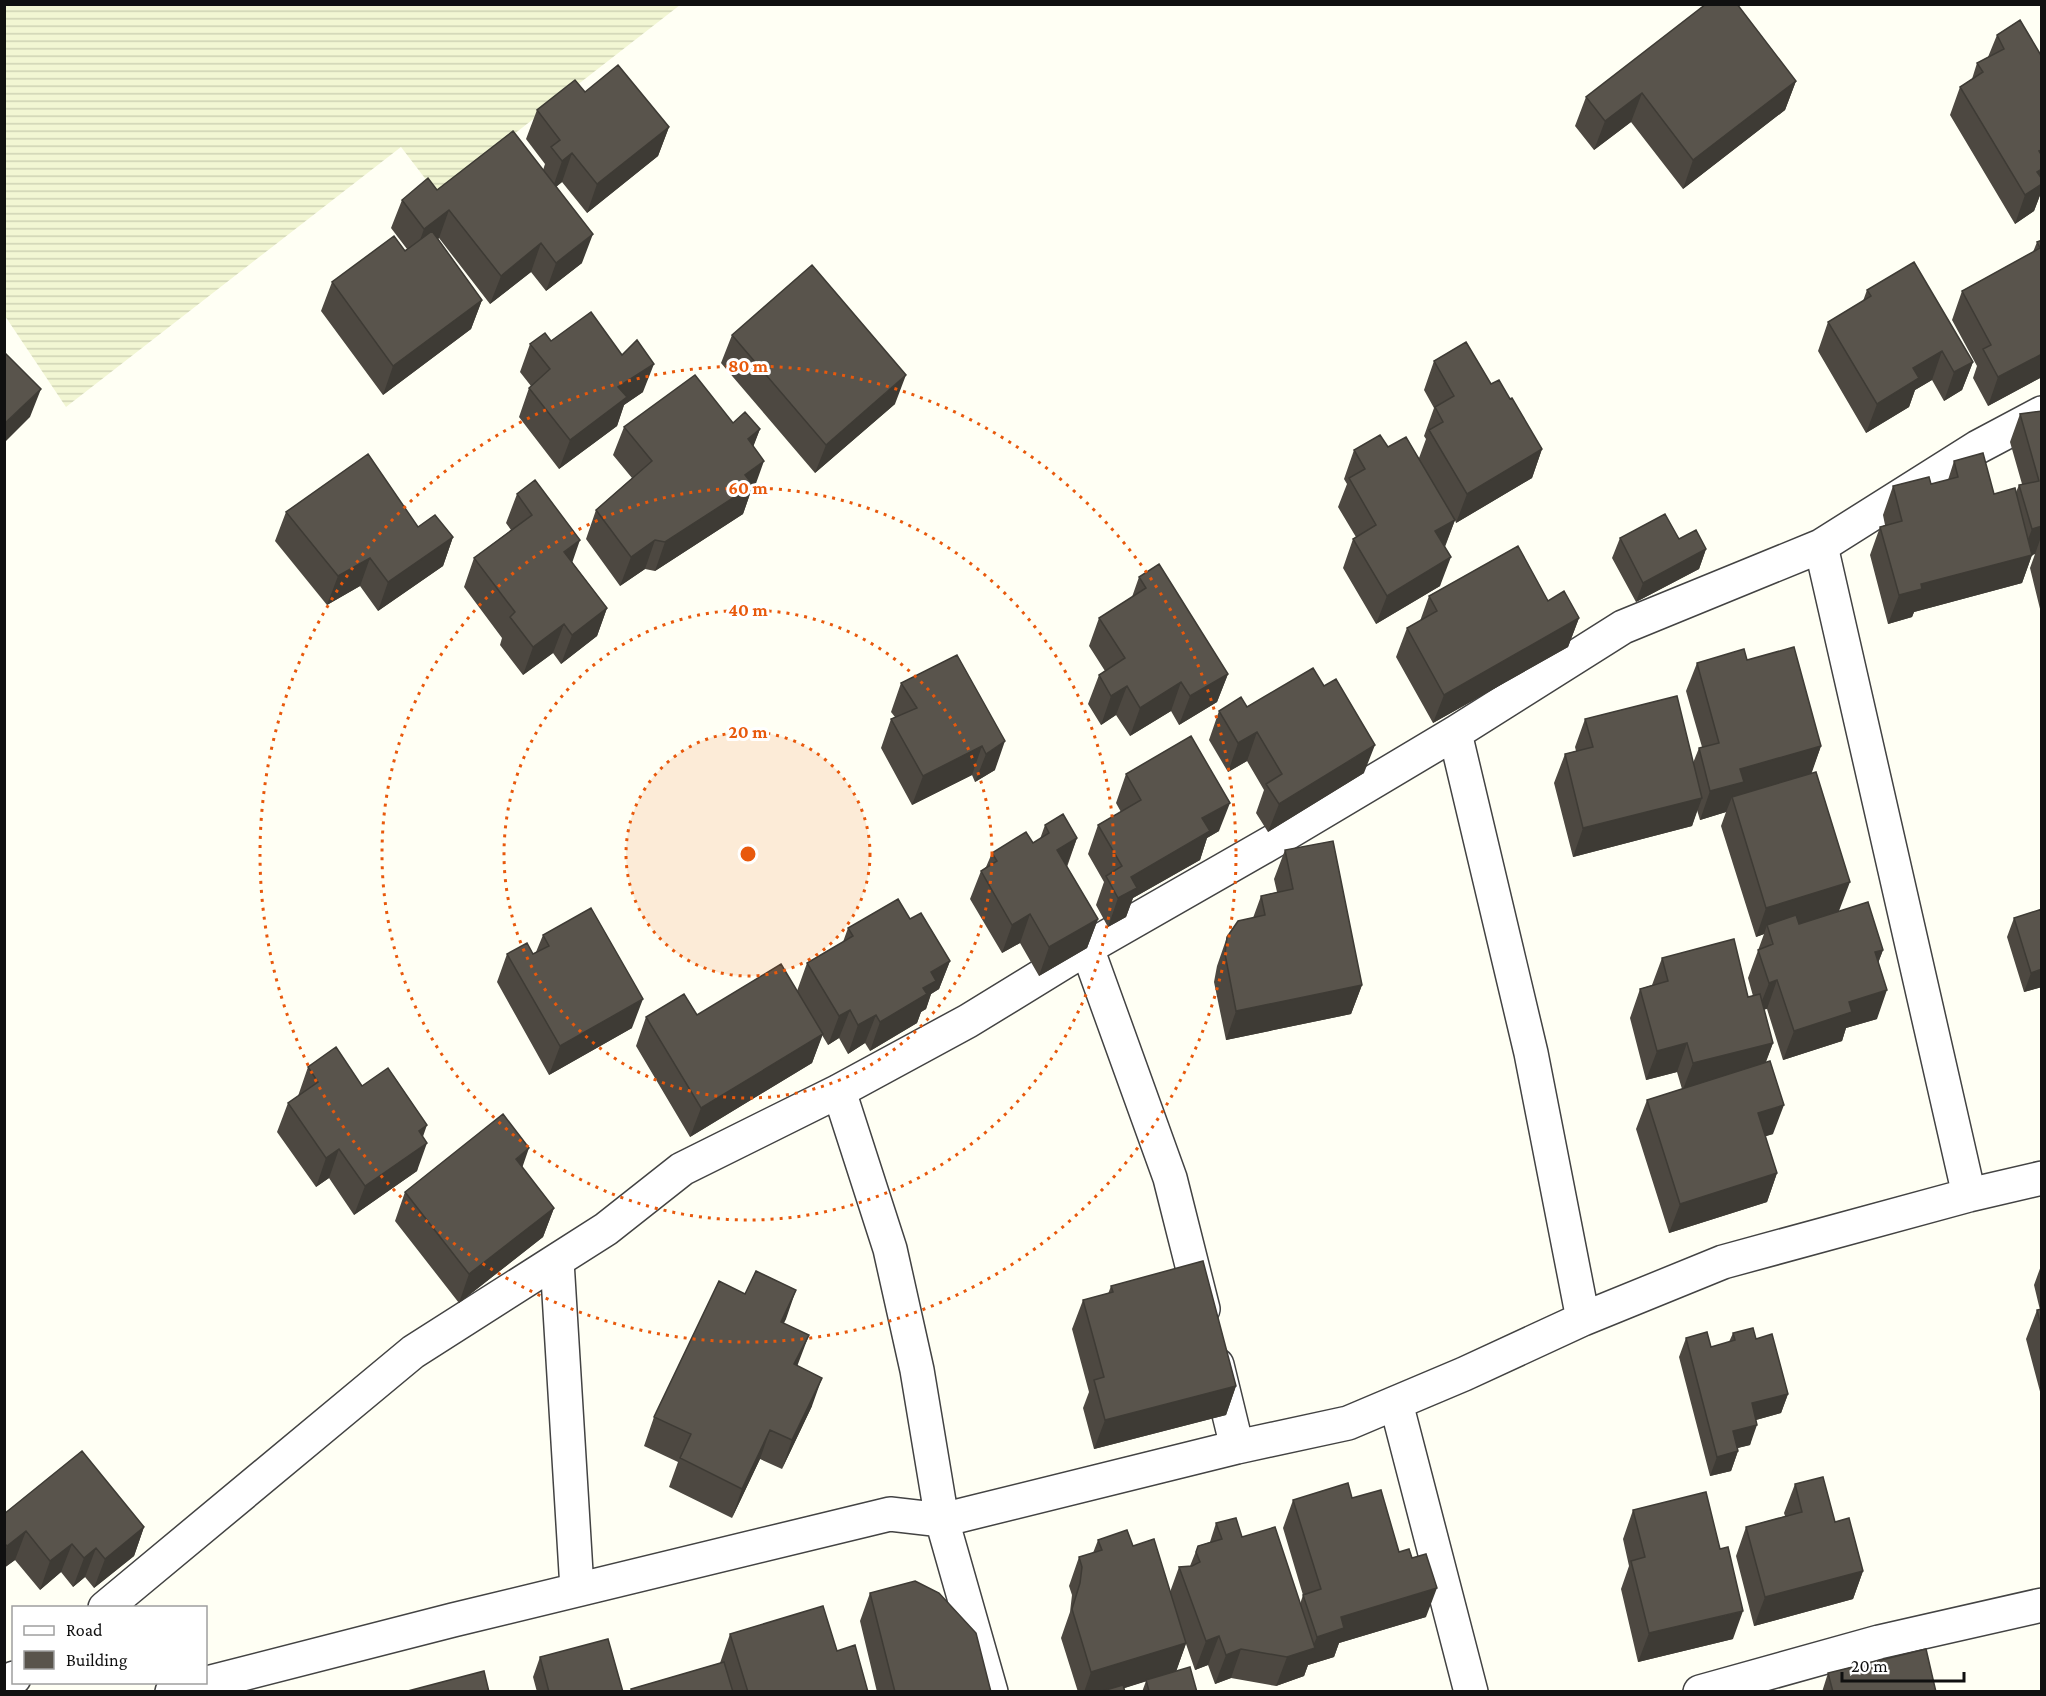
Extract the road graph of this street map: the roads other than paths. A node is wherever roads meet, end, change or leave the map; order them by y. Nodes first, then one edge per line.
1 (2042, 413) edge
2 (1821, 546) junction
3 (1455, 733) junction
4 (1087, 948) junction
5 (839, 1091) junction
6 (2042, 1178) edge
7 (1969, 1195) junction
8 (557, 1262) junction
9 (1583, 1319) junction
10 (1396, 1403) junction
11 (1237, 1447) junction
12 (942, 1520) junction
13 (577, 1589) junction
14 (2042, 1605) edge
15 (107, 1606) edge
16 (251, 1682) edge
17 (172, 1692) edge
18 (991, 1692) edge
19 (1471, 1692) edge
20 (1700, 1692) edge

1 - 2 street
2 - 3 street
2 - 7 street
3 - 4 street
3 - 9 street
4 - 5 street
4 - 11 street
5 - 8 street
5 - 12 street
6 - 7 street
7 - 9 street
8 - 13 street
8 - 15 street
9 - 10 street
10 - 11 street
10 - 19 street
11 - 12 street
12 - 13 street
12 - 18 street
13 - 16 street
14 - 20 street
16 - 17 street

